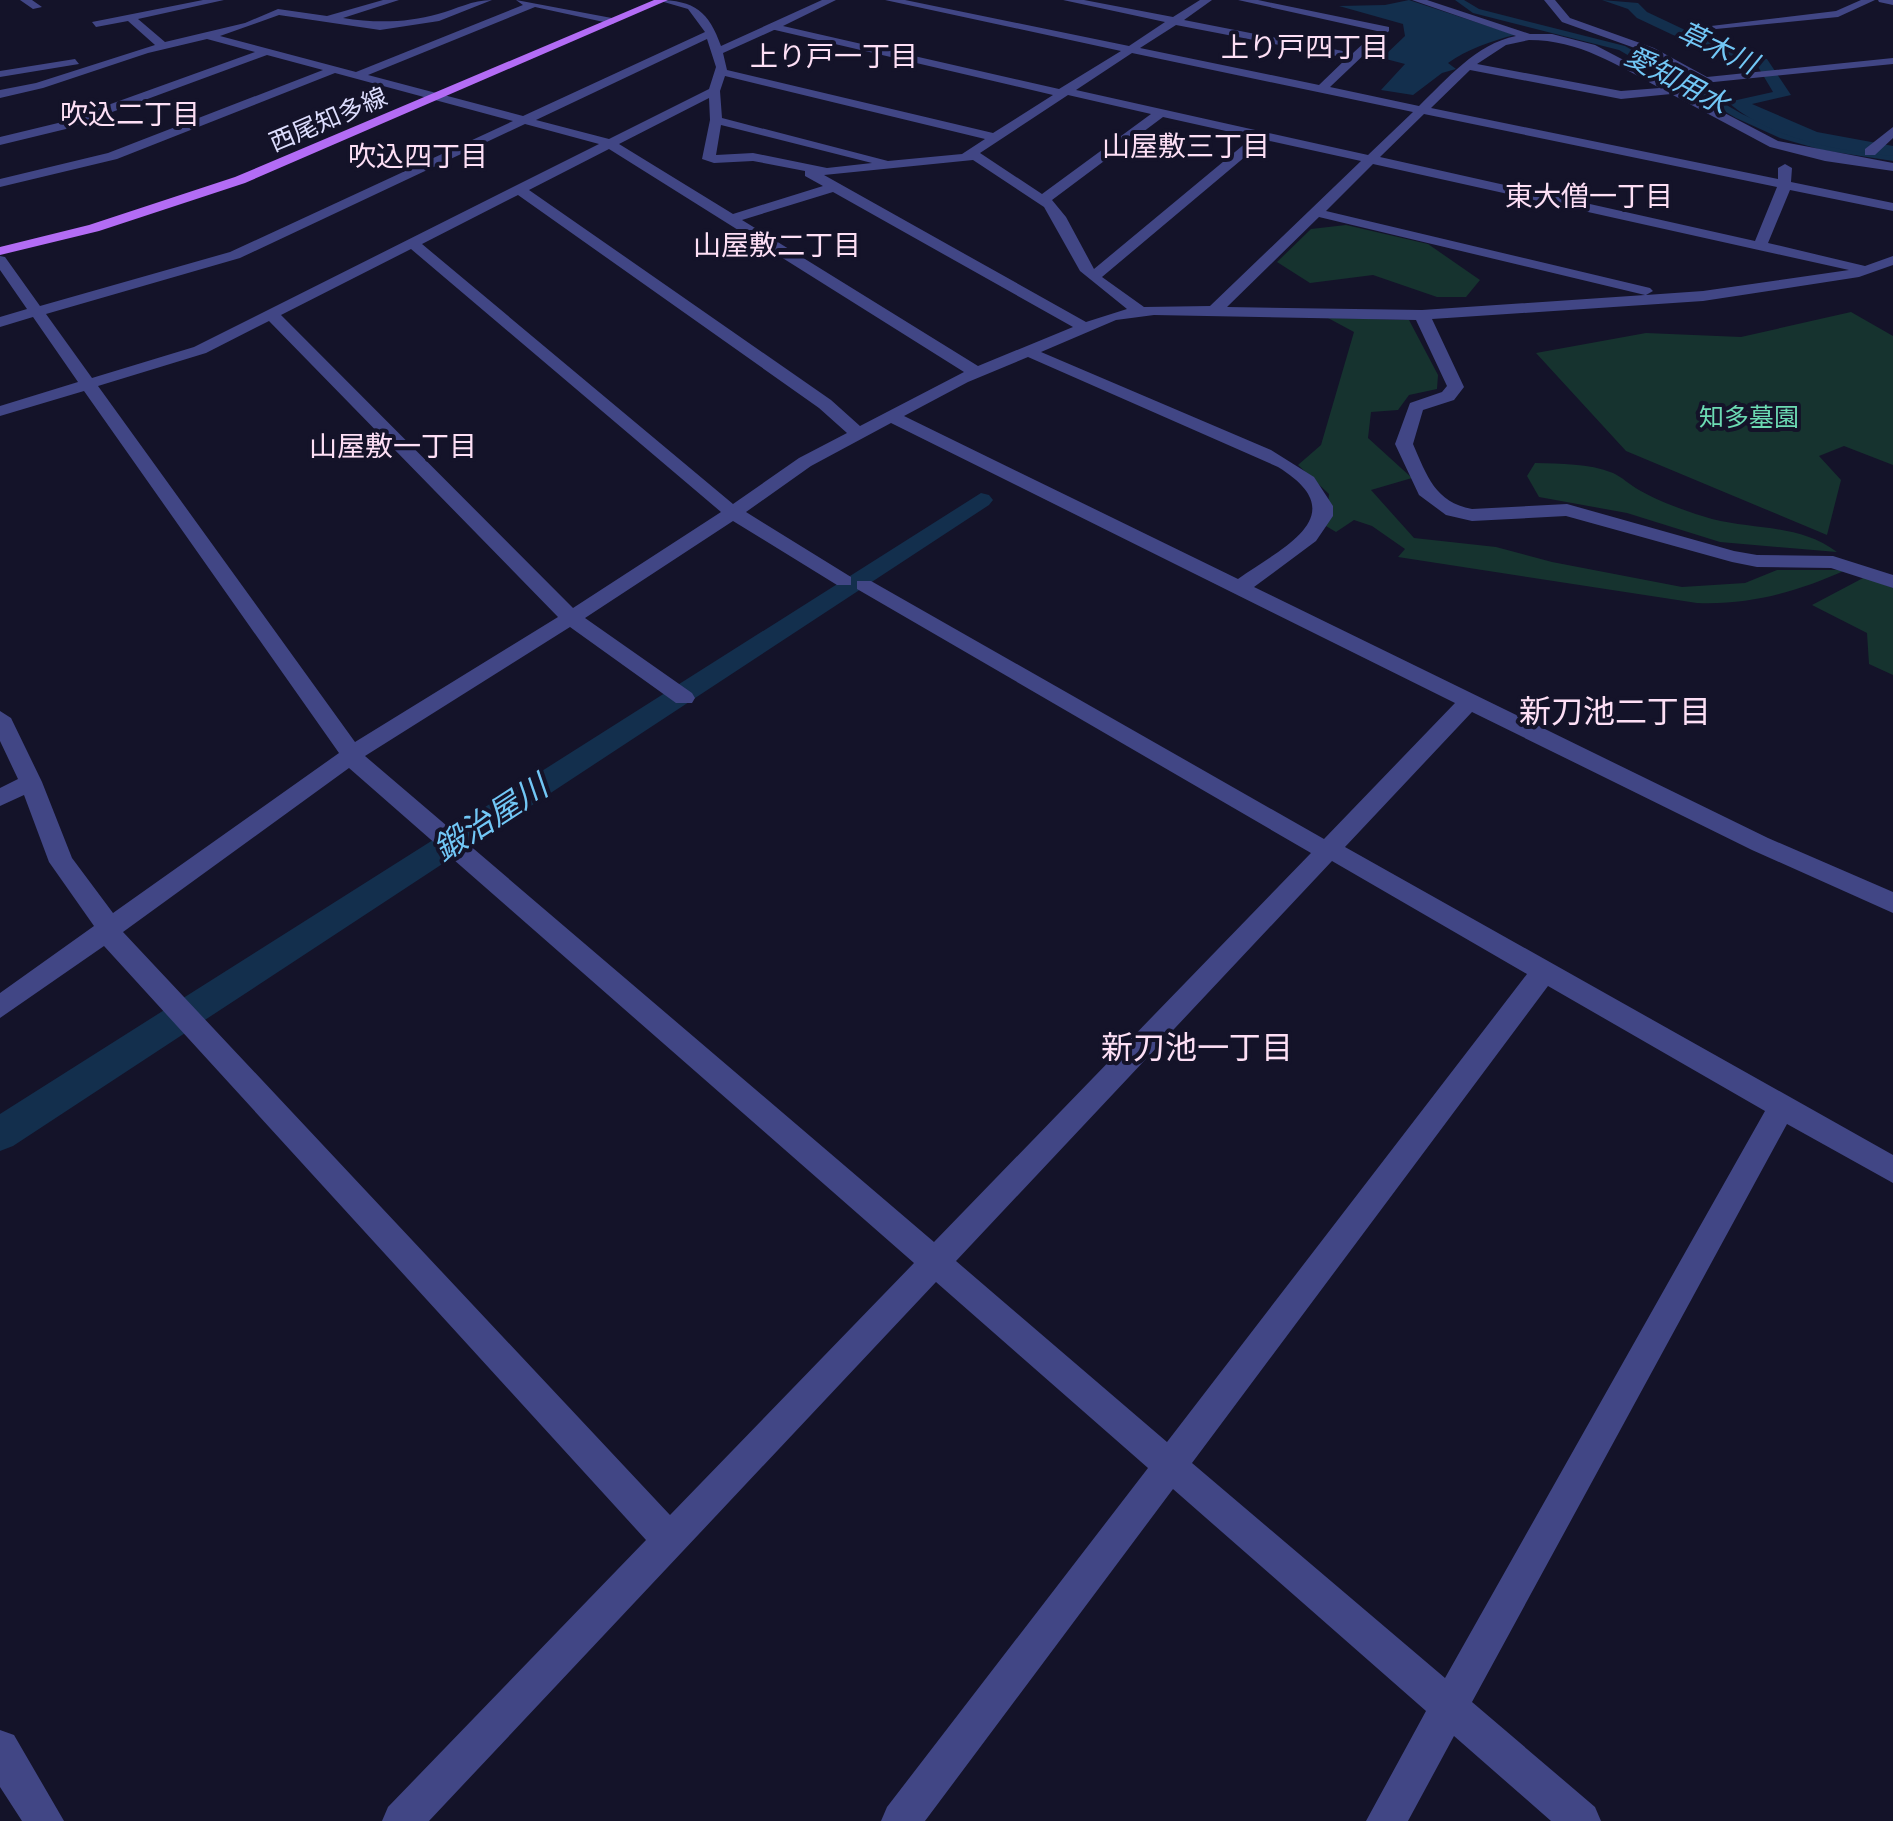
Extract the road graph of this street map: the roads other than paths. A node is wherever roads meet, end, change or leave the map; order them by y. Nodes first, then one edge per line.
1 (25, 0) edge
2 (394, 0) edge
3 (487, 0) edge
4 (516, 0) edge
5 (662, 0) edge
6 (831, 0) edge
7 (890, 0) edge
8 (1068, 0) edge
9 (1207, 0) edge
10 (1242, 0) edge
11 (1417, 0) edge
12 (1549, 0) edge
13 (1870, 0) edge
14 (1883, 0) edge
15 (1893, 2) edge
16 (697, 3) edge
17 (534, 4) junction
18 (36, 7) dead end
19 (220, 7) edge
20 (130, 17) junction
21 (329, 19) junction
22 (613, 21) junction
23 (1175, 21) junction
24 (96, 24) dead end
25 (242, 26) junction
26 (775, 26) junction
27 (1716, 26) dead end
28 (205, 34) junction
29 (712, 34) junction
30 (1529, 37) junction
31 (163, 46) junction
32 (1130, 49) junction
33 (268, 51) junction
34 (717, 52) junction
35 (134, 54) junction
36 (1357, 56) junction
37 (1893, 61) edge
38 (1467, 66) junction
39 (336, 69) junction
40 (720, 72) junction
41 (0, 74) edge
42 (356, 76) junction
43 (1321, 89) junction
44 (714, 91) junction
45 (1669, 91) junction
46 (1063, 92) junction
47 (0, 94) edge
48 (435, 97) junction
49 (1420, 109) junction
50 (1160, 113) junction
51 (525, 120) junction
52 (716, 120) junction
53 (1893, 131) edge
54 (1263, 135) junction
55 (994, 137) junction
56 (0, 141) edge
57 (608, 144) junction
58 (1774, 144) junction
59 (1870, 152) dead end
60 (967, 156) junction
61 (1369, 159) junction
62 (892, 165) junction
63 (1893, 167) edge
64 (807, 169) junction
65 (0, 183) edge
66 (1785, 184) junction
67 (834, 187) junction
68 (520, 189) junction
69 (1044, 199) junction
70 (1893, 207) edge
71 (1314, 212) junction
72 (732, 219) junction
73 (412, 244) junction
74 (1760, 246) junction
75 (0, 251) edge
76 (0, 260) edge
77 (1893, 260) edge
78 (1868, 270) junction
79 (1093, 277) junction
80 (1674, 298) junction
81 (1140, 311) junction
82 (1214, 311) junction
83 (36, 312) junction
84 (271, 314) junction
85 (1422, 315) junction
86 (0, 322) edge
87 (1088, 329) junction
88 (1031, 352) junction
89 (978, 373) junction
90 (87, 384) junction
91 (0, 411) edge
92 (890, 416) junction
93 (858, 433) junction
94 (732, 512) junction
95 (1893, 582) edge
96 (1239, 588) junction
97 (572, 619) junction
98 (680, 695) dead end
99 (1469, 702) junction
100 (0, 718) edge
101 (354, 753) junction
102 (31, 782) junction
103 (0, 798) edge
104 (1328, 850) junction
105 (1893, 903) edge
106 (109, 930) junction
107 (1544, 970) junction
108 (0, 1007) edge
109 (1782, 1107) junction
110 (1893, 1170) edge
111 (936, 1260) junction
112 (1170, 1464) junction
113 (671, 1542) junction
114 (1450, 1708) junction
115 (0, 1749) edge
116 (44, 1821) edge
117 (402, 1821) edge
118 (902, 1821) edge
119 (1386, 1821) edge
120 (1580, 1821) edge

1 - 18 street
2 - 21 street
3 - 21 street
4 - 17 street
5 - 16 street
5 - 22 main road, 西尾知多線
6 - 26 street
7 - 32 street
8 - 23 street
9 - 23 street
10 - 36 street
11 - 30 street
12 - 37 street
13 - 27 street
14 - 15 street
16 - 29 street
17 - 22 street
17 - 42 street
19 - 20 street
19 - 25 street
20 - 24 street
20 - 31 street
21 - 25 street
22 - 48 main road, 西尾知多線
23 - 32 street
23 - 36 street
25 - 28 street
26 - 34 street
26 - 46 street
28 - 31 street
28 - 33 street
29 - 34 street
29 - 51 street
30 - 38 street
30 - 45 street
31 - 35 street
32 - 43 street
32 - 46 street
33 - 39 street
33 - 56 street
34 - 40 street
35 - 41 street
35 - 47 street
36 - 43 street
38 - 45 street
38 - 49 street
39 - 42 street
39 - 65 street
40 - 44 street
40 - 55 street
42 - 48 street
43 - 49 street
44 - 52 street
44 - 57 street
45 - 58 street
46 - 50 street
46 - 55 street
48 - 51 street
48 - 75 main road, 西尾知多線
49 - 61 street
49 - 66 street
50 - 54 street
50 - 69 street
51 - 57 street
51 - 83 street
52 - 62 street
52 - 64 street
53 - 59 street
54 - 61 street
54 - 79 street
55 - 60 street
57 - 68 street
57 - 72 street
58 - 63 street
58 - 66 street
60 - 62 street
60 - 69 street
61 - 71 street
61 - 74 street
62 - 64 street
64 - 67 street
66 - 70 street
66 - 74 street
67 - 72 street
67 - 87 street
68 - 73 street
68 - 93 street
69 - 79 street
71 - 80 street
71 - 82 street
72 - 89 street
73 - 84 street
73 - 94 street
74 - 78 street
76 - 83 street
77 - 78 street
78 - 80 street
79 - 81 street
80 - 85 street
81 - 82 street
81 - 87 street
82 - 85 street
83 - 86 street
83 - 90 street
84 - 90 street
84 - 97 street
85 - 95 street
87 - 88 street
88 - 89 street
88 - 96 street
89 - 92 street
90 - 91 street
90 - 101 street
92 - 93 street
92 - 96 street
93 - 94 street
94 - 97 street
94 - 104 street
96 - 99 street
97 - 98 street
97 - 101 street
99 - 104 street
99 - 105 street
100 - 102 street
101 - 106 street
101 - 111 street
102 - 103 street
102 - 106 street
104 - 107 street
104 - 111 street
106 - 108 street
106 - 113 street
107 - 109 street
107 - 112 street
109 - 110 street
109 - 114 street
111 - 112 street
111 - 113 street
112 - 114 street
112 - 118 street
113 - 117 street
114 - 119 street
114 - 120 street
115 - 116 street

